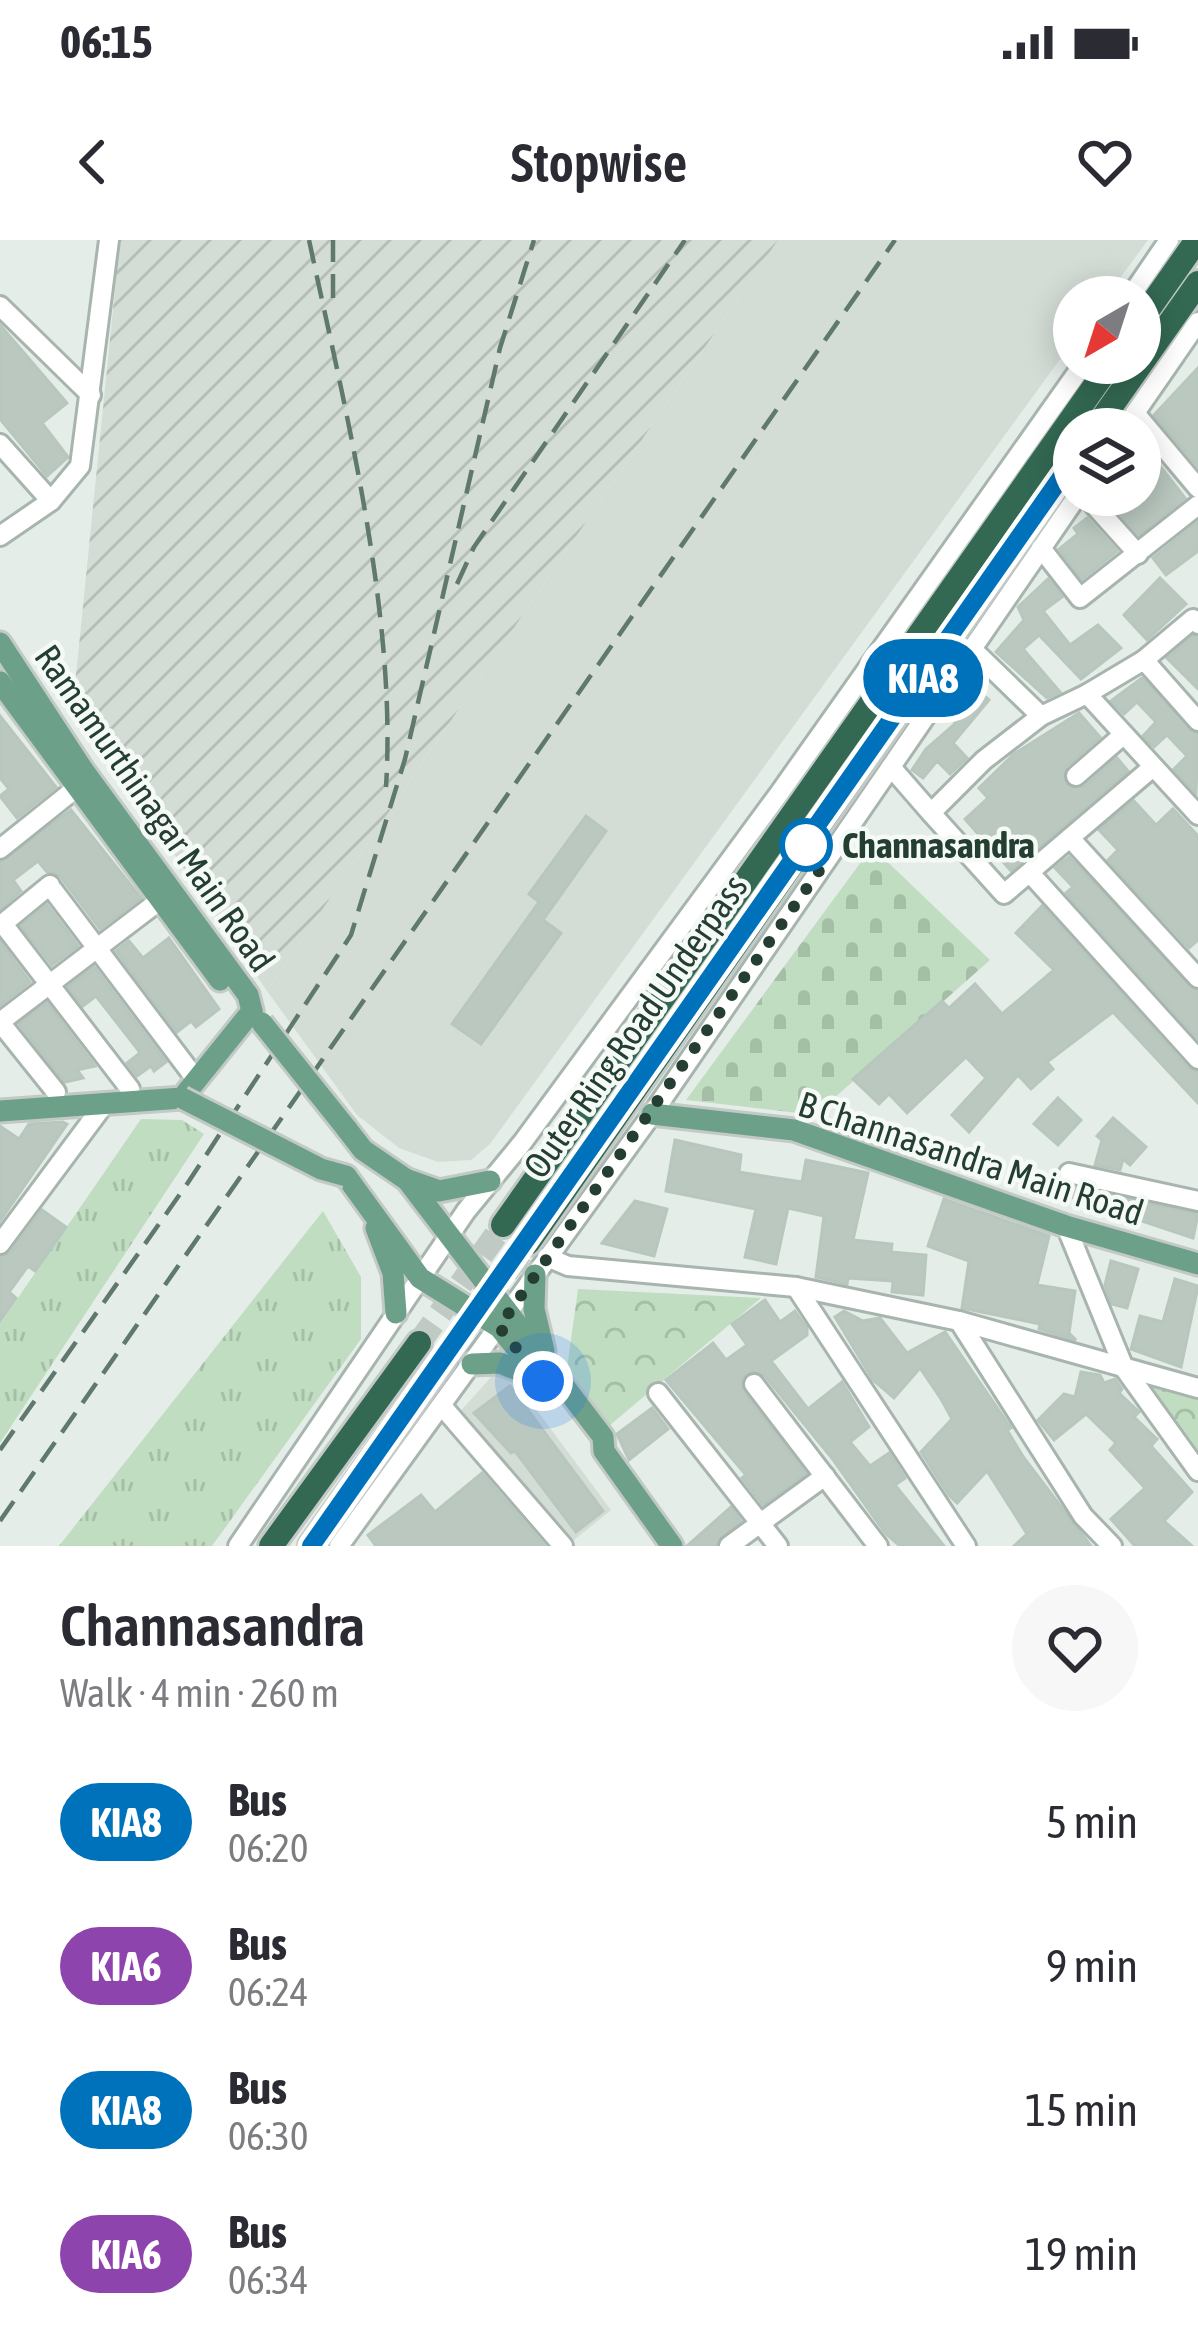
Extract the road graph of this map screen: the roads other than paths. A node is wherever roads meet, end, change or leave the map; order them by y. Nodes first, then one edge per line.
1 (109, 240) edge
2 (1169, 240) edge
3 (1197, 240) edge
4 (1144, 276) edge
5 (1198, 283) edge
6 (1161, 292) edge
7 (0, 306) edge
8 (1198, 322) edge
9 (1070, 384) edge
10 (1095, 384) edge
11 (92, 395) junction
12 (1110, 408) edge
13 (1138, 408) edge
14 (0, 444) edge
15 (1161, 452) edge
16 (1198, 488) edge
17 (1053, 489) edge
18 (51, 501) junction
19 (1198, 505) edge
20 (1066, 516) edge
21 (1102, 516) edge
22 (0, 536) edge
23 (1041, 548) junction
24 (1138, 554) junction
25 (1198, 624) edge
26 (0, 643) edge
27 (972, 649) junction
28 (892, 653) junction
29 (1144, 660) junction
30 (8, 689) edge
31 (1087, 694) junction
32 (1041, 716) junction
33 (1198, 721) edge
34 (1123, 735) junction
35 (891, 767) junction
36 (1153, 767) junction
37 (1076, 776) dead end
38 (75, 789) junction
39 (931, 813) junction
40 (1198, 815) edge
41 (1070, 838) junction
42 (0, 849) edge
43 (1030, 873) junction
44 (159, 901) junction
45 (2, 925) edge
46 (99, 946) junction
47 (1198, 978) edge
48 (49, 985) junction
49 (251, 1019) junction
50 (1198, 1059) edge
51 (192, 1074) junction
52 (130, 1089) junction
53 (56, 1092) junction
54 (0, 1098) edge
55 (171, 1098) junction
56 (105, 1103) junction
57 (0, 1111) edge
58 (652, 1114) junction
59 (1070, 1173) dead end
60 (407, 1180) junction
61 (490, 1181) junction
62 (353, 1182) junction
63 (1198, 1201) edge
64 (503, 1225) tunnel mouth
65 (1066, 1226) junction
66 (449, 1235) junction
67 (0, 1244) edge
68 (537, 1258) junction
69 (1198, 1264) edge
70 (420, 1277) junction
71 (796, 1287) junction
72 (395, 1313) junction
73 (504, 1319) junction
74 (959, 1322) junction
75 (419, 1343) tunnel mouth
76 (443, 1360) tunnel mouth
77 (472, 1364) junction
78 (1124, 1368) junction
79 (545, 1373) junction
80 (754, 1384) dead end
81 (1198, 1388) edge
82 (658, 1393) dead end
83 (442, 1406) junction
84 (1198, 1471) edge
85 (825, 1476) junction
86 (759, 1522) junction
87 (238, 1546) edge
88 (272, 1546) edge
89 (311, 1546) edge
90 (339, 1546) edge
91 (563, 1546) edge
92 (672, 1546) edge
93 (730, 1546) edge
94 (778, 1546) edge
95 (878, 1546) edge
96 (966, 1546) edge
97 (1112, 1546) edge

1 - 11 street
2 - 4 street
3 - 6 highway
5 - 12 highway
7 - 11 street
8 - 13 street
9 - 28 street
10 - 28 highway, Outer Ring Road Underpass
11 - 18 street
14 - 18 street
15 - 16 street
17 - 68 highway, Outer Ring Road Underpass
18 - 22 street
19 - 24 street
20 - 23 street
21 - 24 street
23 - 24 street
23 - 27 street
25 - 29 street
26 - 30 main road, Ramamurthinagar Main Road
27 - 32 street
27 - 35 street
28 - 61 street
28 - 64 highway, Outer Ring Road Underpass
29 - 31 street
29 - 33 street
30 - 38 main road, Ramamurthinagar Main Road
30 - 49 main road, Ramamurthinagar Main Road
31 - 32 street
31 - 34 street
32 - 39 street
34 - 36 street
34 - 37 street
35 - 39 street
35 - 58 street
36 - 40 street
36 - 41 street
38 - 42 street
38 - 44 main road, Ramamurthinagar Main Road
39 - 43 street
41 - 43 street
41 - 47 street
43 - 50 street
44 - 46 street
44 - 49 main road, Ramamurthinagar Main Road
45 - 46 street
45 - 48 street
46 - 48 street
46 - 51 street
48 - 52 street
48 - 53 street
49 - 51 main road
49 - 55 main road
49 - 60 main road, Ramamurthinagar Main Road, bridge
51 - 55 main road
52 - 53 main road
52 - 55 main road
53 - 54 main road
55 - 56 main road
55 - 62 main road, bridge
56 - 57 main road
56 - 67 street
58 - 65 main road, B Channasandra Main Road
58 - 68 street
59 - 63 street
60 - 61 main road
60 - 66 main road, Ramamurthinagar Main Road
61 - 66 street
62 - 70 main road
62 - 72 main road
65 - 69 main road, B Channasandra Main Road
65 - 78 street
66 - 70 street
66 - 73 main road, Ramamurthinagar Main Road
68 - 71 street
68 - 73 street
68 - 79 main road
70 - 72 street
70 - 73 main road
71 - 74 street
71 - 96 street
72 - 87 street
73 - 77 street
73 - 79 main road, Ramamurthinagar Main Road
74 - 78 street
74 - 97 street
75 - 88 highway
76 - 89 highway
77 - 79 main road
77 - 83 street
78 - 81 street
78 - 84 street
79 - 92 main road, Ramamurthinagar Main Road
80 - 85 street
82 - 86 street
83 - 90 street
83 - 91 street
85 - 86 street
85 - 95 street
86 - 93 street
86 - 94 street

